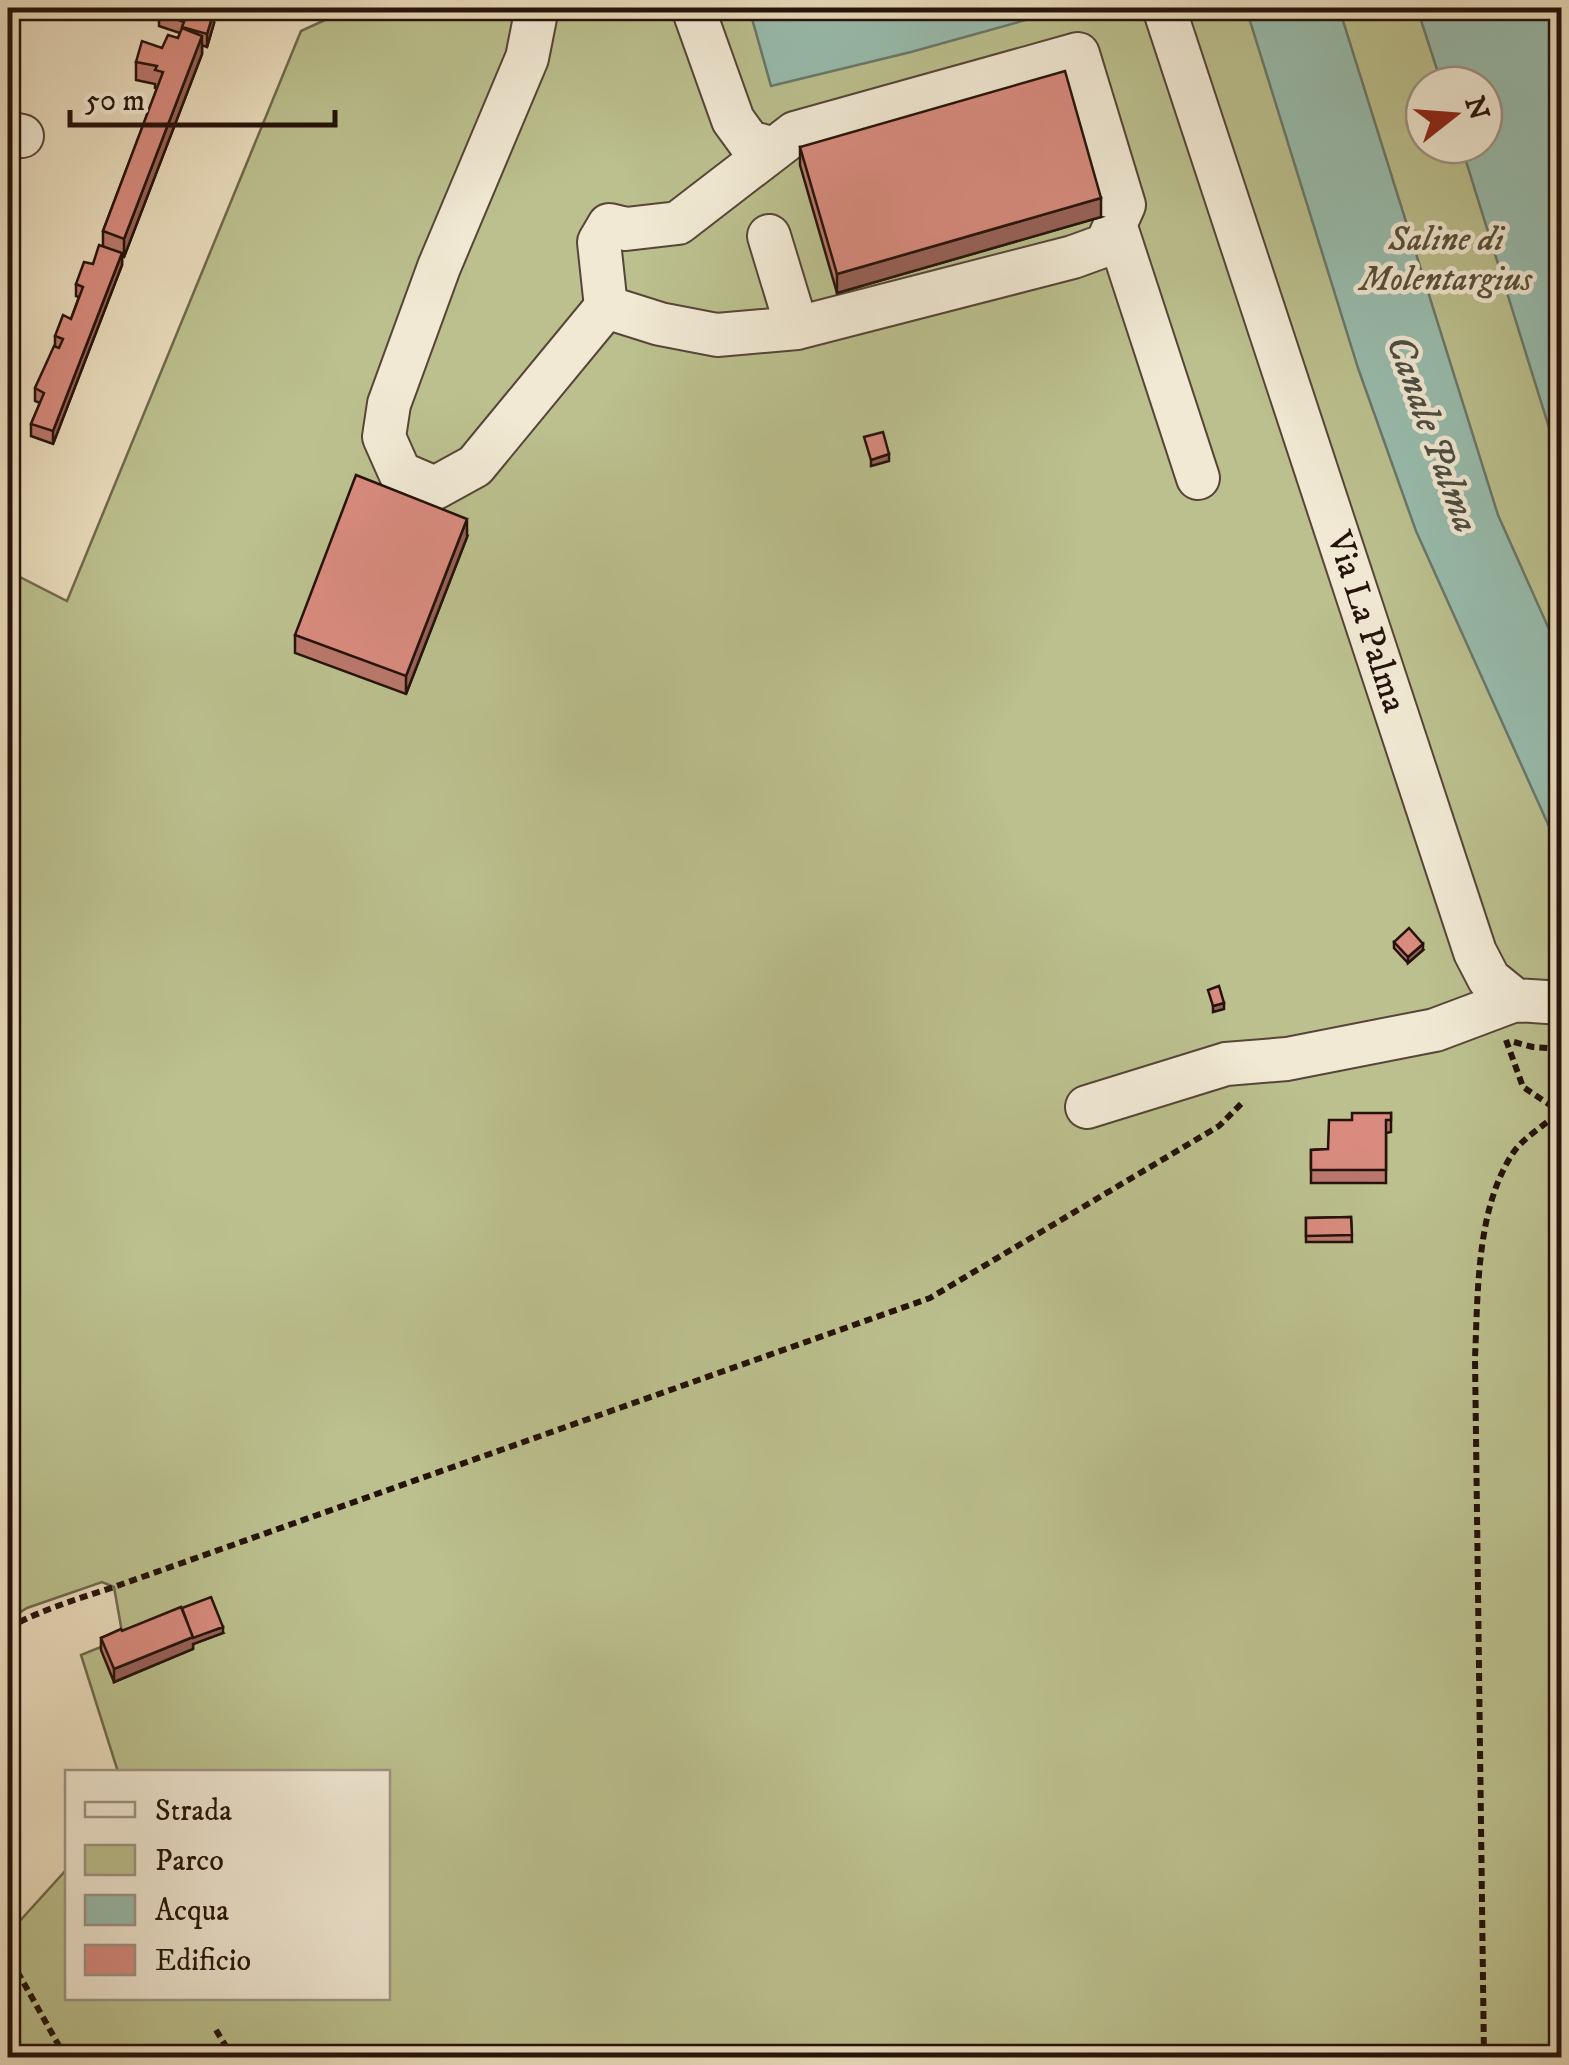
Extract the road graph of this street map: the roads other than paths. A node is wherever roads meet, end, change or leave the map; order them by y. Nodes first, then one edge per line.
1 (537, 8) edge
2 (693, 8) edge
3 (1164, 8) edge
4 (774, 149) junction
5 (1116, 224) junction
6 (769, 236) dead end
7 (606, 307) junction
8 (798, 328) junction
9 (1198, 478) dead end
10 (1562, 1003) edge
11 (1510, 1020) junction
12 (1087, 1107) dead end

1 - 7 street
2 - 4 street
3 - 11 street, Via La Palma
4 - 5 street
4 - 7 street
5 - 8 street
5 - 9 street
6 - 8 street
7 - 8 street
10 - 11 street
11 - 12 street

